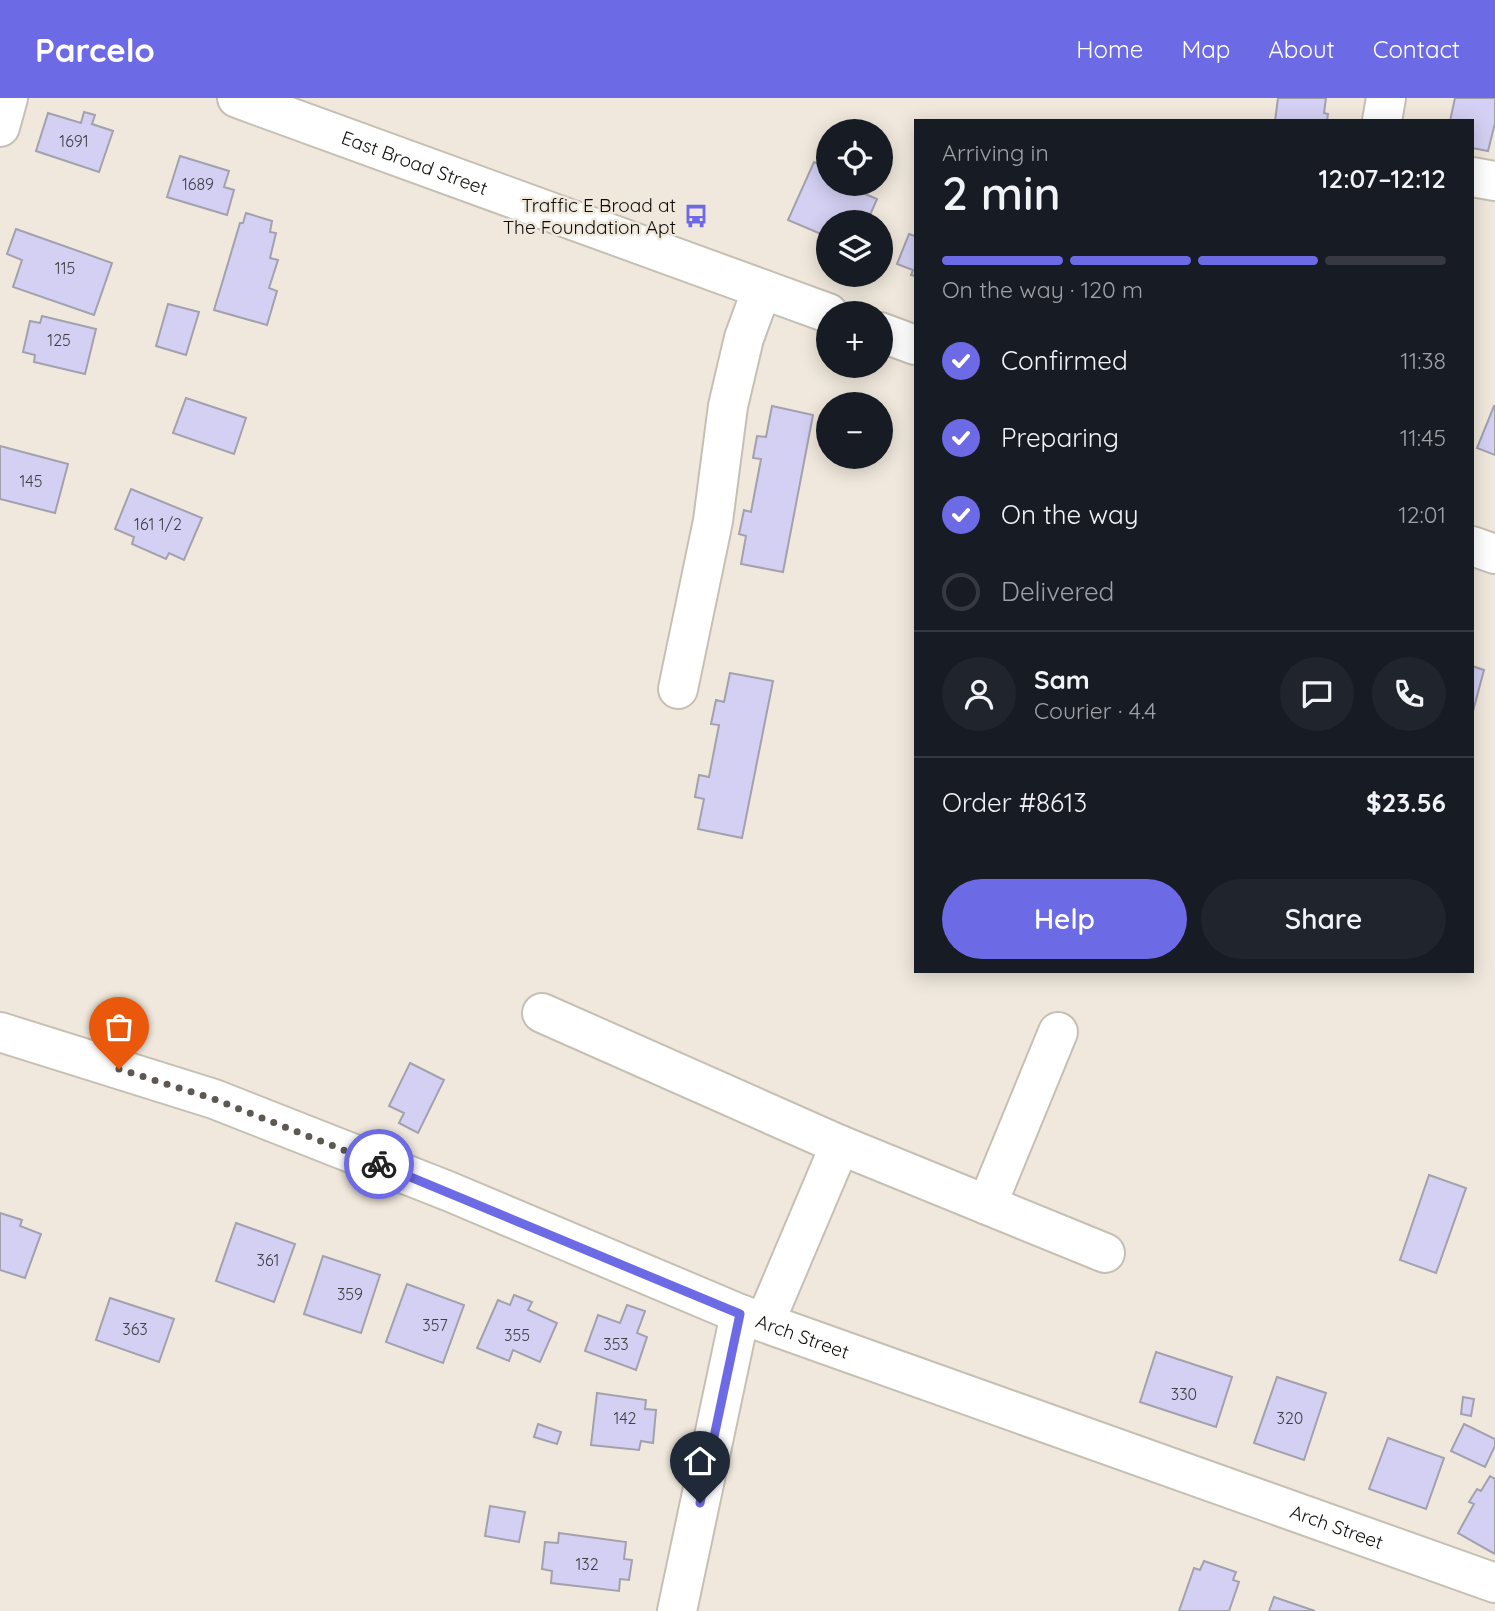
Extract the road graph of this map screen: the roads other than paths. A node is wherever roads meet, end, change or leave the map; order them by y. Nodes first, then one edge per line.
1 (8, 98) edge
2 (237, 98) edge
3 (1386, 98) edge
4 (1382, 119) edge
5 (0, 127) edge
6 (1474, 177) edge
7 (1495, 181) edge
8 (762, 289) junction
9 (816, 309) edge
10 (893, 337) edge
11 (914, 345) edge
12 (1474, 547) edge
13 (1495, 554) edge
14 (678, 688) dead end
15 (542, 1013) dead end
16 (0, 1032) edge
17 (1058, 1032) dead end
18 (840, 1145) junction
19 (987, 1205) junction
20 (1105, 1254) dead end
21 (753, 1318) junction
22 (1495, 1583) edge
23 (677, 1611) edge

1 - 5 street
2 - 8 street, East Broad Street
3 - 4 street
6 - 7 street
8 - 9 street, East Broad Street
8 - 14 street
10 - 11 street
12 - 13 street
15 - 18 street
16 - 21 street, Arch Street
17 - 19 street
18 - 19 street
18 - 21 street
19 - 20 street
21 - 22 street, Arch Street
21 - 23 street

